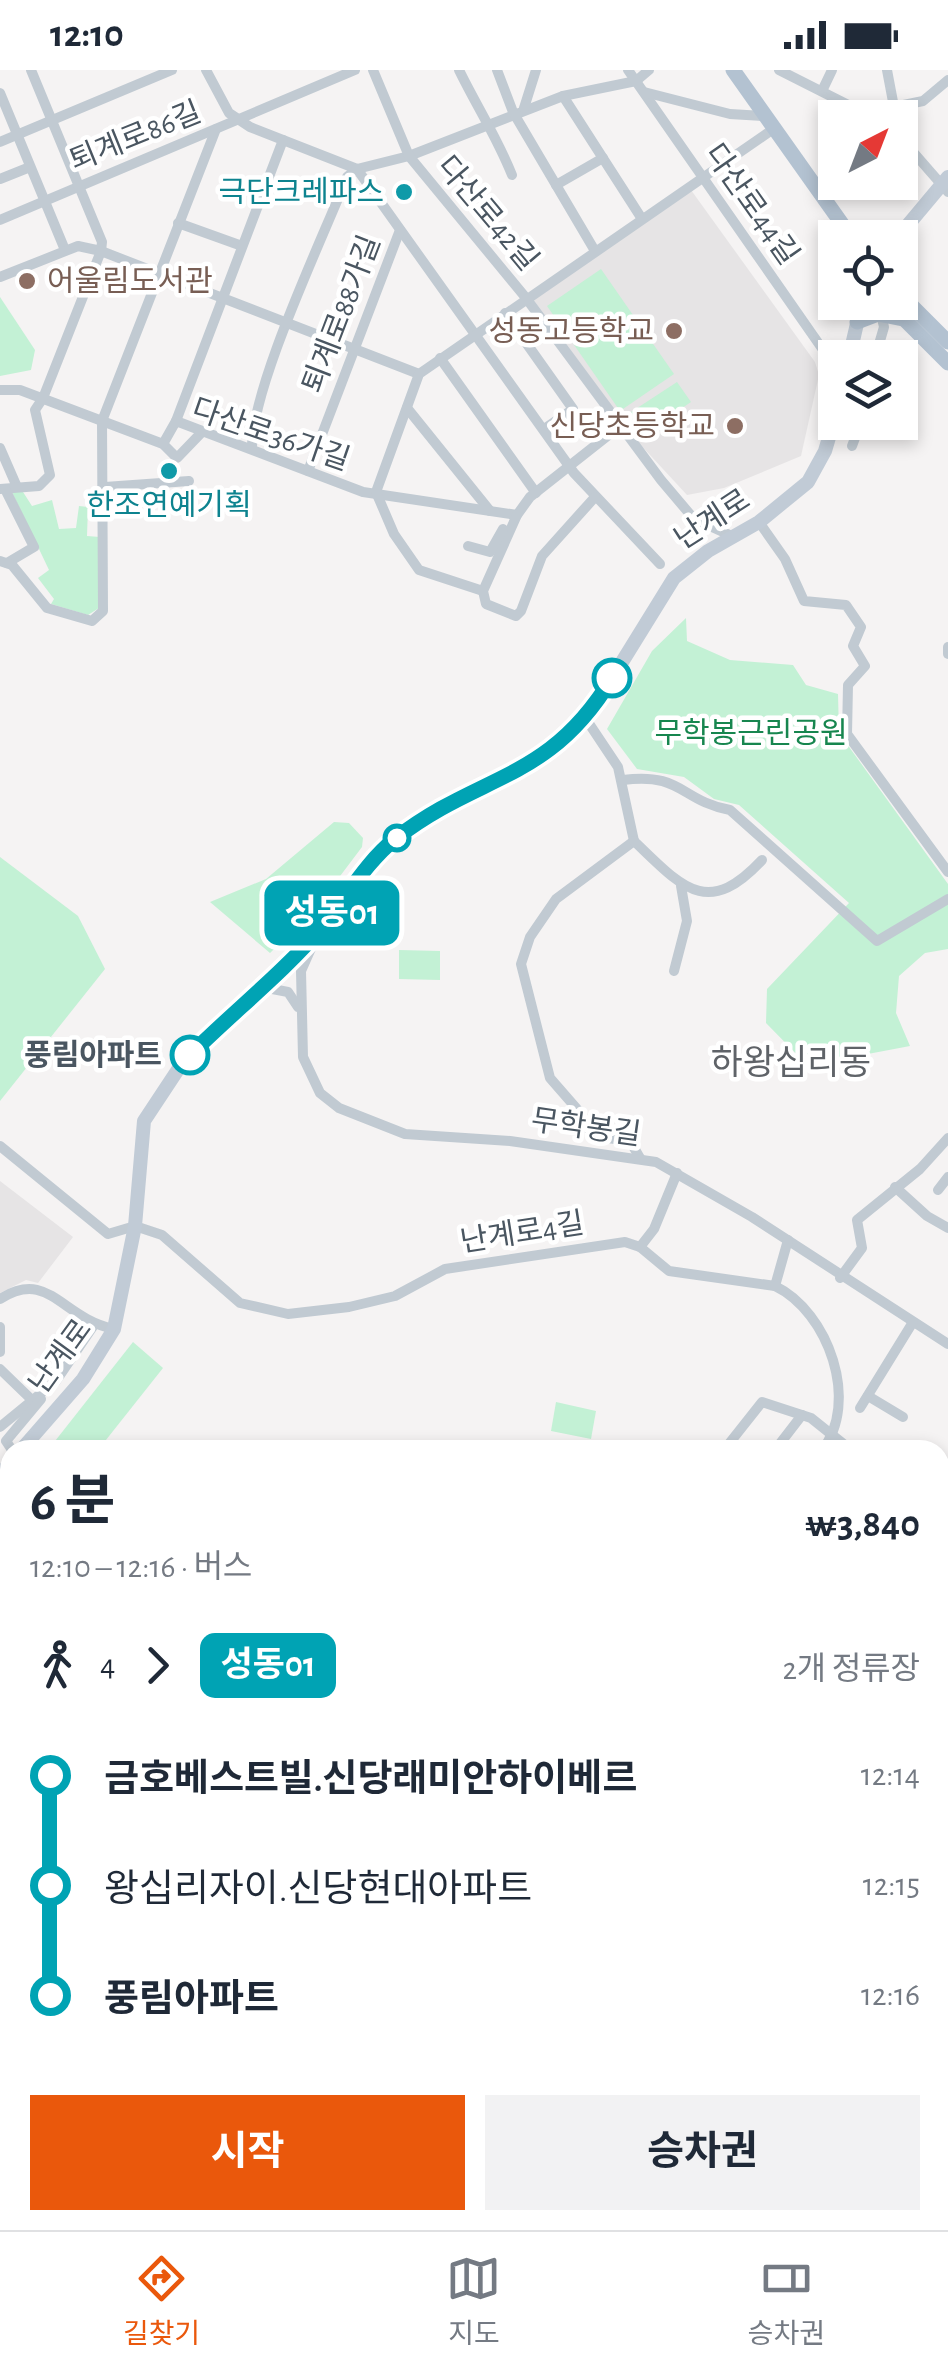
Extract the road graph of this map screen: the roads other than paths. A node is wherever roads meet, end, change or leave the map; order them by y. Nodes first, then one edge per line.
1 (31, 70) edge
2 (172, 70) edge
3 (206, 70) edge
4 (356, 70) edge
5 (373, 70) edge
6 (460, 70) edge
7 (497, 70) edge
8 (536, 70) edge
9 (628, 70) edge
10 (650, 70) edge
11 (733, 70) edge
12 (779, 70) edge
13 (832, 70) edge
14 (887, 70) edge
15 (636, 80) junction
16 (948, 80) edge
17 (822, 91) junction
18 (644, 92) junction
19 (0, 93) edge
20 (564, 96) junction
21 (839, 100) edge
22 (890, 100) edge
23 (918, 103) edge
24 (518, 110) junction
25 (52, 120) junction
26 (240, 121) junction
27 (488, 122) junction
28 (767, 123) junction
29 (216, 129) junction
30 (18, 134) junction
31 (283, 140) junction
32 (0, 142) edge
33 (918, 155) edge
34 (409, 156) junction
35 (603, 158) junction
36 (30, 167) junction
37 (357, 169) junction
38 (512, 175) dead end
39 (702, 178) junction
40 (0, 179) edge
41 (80, 185) junction
42 (556, 185) junction
43 (946, 185) edge
44 (44, 201) junction
45 (642, 219) junction
46 (0, 220) edge
47 (839, 220) edge
48 (913, 220) edge
49 (178, 223) junction
50 (400, 230) junction
51 (242, 246) junction
52 (66, 250) junction
53 (101, 251) junction
54 (595, 251) junction
55 (158, 272) junction
56 (0, 277) edge
57 (222, 297) junction
58 (526, 298) junction
59 (918, 312) edge
60 (505, 313) junction
61 (861, 320) edge
62 (904, 320) edge
63 (289, 322) junction
64 (857, 322) joint
65 (475, 335) junction
66 (853, 340) edge
67 (948, 342) edge
68 (818, 343) edge
69 (354, 346) junction
70 (440, 358) junction
71 (948, 362) edge
72 (420, 374) junction
73 (0, 390) edge
74 (44, 398) junction
75 (407, 408) junction
76 (102, 420) junction
77 (176, 421) junction
78 (620, 426) junction
79 (544, 430) junction
80 (203, 431) junction
81 (829, 440) edge
82 (854, 440) edge
83 (163, 444) junction
84 (852, 446) dead end
85 (0, 448) edge
86 (252, 450) junction
87 (569, 463) junction
88 (308, 471) junction
89 (189, 481) dead end
90 (105, 487) junction
91 (7, 488) edge
92 (376, 492) junction
93 (536, 493) junction
94 (595, 497) junction
95 (490, 511) junction
96 (513, 515) junction
97 (760, 522) junction
98 (732, 536) junction
99 (468, 546) dead end
100 (4, 562) edge
101 (660, 564) dead end
102 (483, 591) junction
103 (586, 719) junction
104 (622, 780) junction
105 (634, 841) junction
106 (762, 860) dead end
107 (948, 872) edge
108 (681, 886) junction
109 (948, 898) edge
110 (318, 931) junction
111 (674, 970) dead end
112 (262, 986) junction
113 (300, 1013) junction
114 (948, 1138) edge
115 (0, 1146) edge
116 (640, 1158) junction
117 (677, 1174) junction
118 (948, 1177) edge
119 (896, 1187) junction
120 (938, 1190) dead end
121 (135, 1226) junction
122 (948, 1228) edge
123 (788, 1240) junction
124 (640, 1246) junction
125 (840, 1278) junction
126 (775, 1286) junction
127 (0, 1299) edge
128 (913, 1322) junction
129 (94, 1324) junction
130 (0, 1327) edge
131 (114, 1329) junction
132 (948, 1344) edge
133 (0, 1352) edge
134 (1, 1372) edge
135 (44, 1394) junction
136 (868, 1396) junction
137 (32, 1401) junction
138 (860, 1408) dead end
139 (802, 1414) junction
140 (904, 1417) dead end
141 (0, 1427) edge
142 (828, 1432) junction
143 (7, 1440) edge
144 (30, 1440) edge
145 (732, 1440) edge
146 (782, 1440) edge
147 (829, 1440) edge
148 (838, 1440) edge

1 - 25 street
2 - 25 street
3 - 26 street
4 - 26 street, 퇴계로86길
5 - 34 street, 다산로42길
6 - 27 street
7 - 24 street
8 - 24 street
9 - 15 street, 다산로44길
10 - 15 street
11 - 28 main road
12 - 17 street
13 - 17 street
14 - 22 street
15 - 18 street, 다산로44길
15 - 20 street
16 - 23 street
17 - 21 street
18 - 28 street
18 - 39 street, 다산로44길
19 - 30 street, 퇴계로86길
20 - 24 street
20 - 35 street
24 - 27 street
24 - 42 street
25 - 30 street
25 - 41 street
26 - 29 street, 퇴계로86길
26 - 31 street
27 - 34 street
27 - 38 street
28 - 39 street
28 - 47 main road
29 - 41 street, 퇴계로86길
29 - 49 street
30 - 32 street
30 - 36 street, 퇴계로86길
31 - 37 street
31 - 51 street
33 - 43 street
34 - 37 street
34 - 58 street, 다산로42길
35 - 42 street
35 - 45 street
36 - 40 street
36 - 44 street, 퇴계로86길
37 - 50 street, 퇴계로88가길
37 - 63 street
39 - 45 street
39 - 68 street, 다산로44길
41 - 44 street, 퇴계로86길
41 - 53 street
42 - 54 street
43 - 48 main road
44 - 46 street, 퇴계로86길
44 - 52 street, 퇴계로86길
45 - 54 street
49 - 51 street
49 - 55 street
50 - 65 street, 퇴계로88가길
50 - 69 street, 퇴계로88가길
51 - 57 street
52 - 53 street
52 - 56 street
53 - 55 street
53 - 74 street
54 - 58 street
55 - 57 street
55 - 76 street
57 - 63 street
57 - 77 street
58 - 60 street
58 - 78 street, 다산로42길
59 - 67 main road
60 - 65 street
60 - 79 street
61 - 64 main road
62 - 71 main road
63 - 69 street
63 - 86 street
64 - 66 main road
65 - 70 street
65 - 79 street, 퇴계로88가길
69 - 72 street
69 - 88 street, 퇴계로88가길
70 - 72 street
70 - 93 street
72 - 75 street
73 - 74 street, 다산로36가길
74 - 76 street, 다산로36가길
74 - 91 street
75 - 92 street
75 - 95 street
76 - 83 street, 다산로36가길
76 - 90 street
77 - 80 street, 다산로36가길
77 - 83 street, 다산로36가길
78 - 87 street
78 - 98 street, 다산로42길
79 - 87 street, 퇴계로88가길
80 - 83 street
80 - 86 street, 다산로36가길
81 - 97 main road, 난계로
82 - 84 street
85 - 91 street
86 - 88 street, 다산로36가길
87 - 93 street
87 - 94 street, 퇴계로88가길
88 - 92 street, 다산로36가길
89 - 90 street
90 - 100 street
91 - 100 street
92 - 95 street, 다산로36가길
92 - 102 street
93 - 96 street
94 - 101 street, 퇴계로88가길
94 - 102 street
95 - 96 street, 다산로36가길
96 - 99 street
96 - 102 street
97 - 98 main road, 난계로
97 - 107 street
98 - 103 main road, 난계로
103 - 104 street
103 - 110 main road, 난계로
104 - 105 street
104 - 109 street
105 - 108 street
105 - 116 street
106 - 108 street
108 - 111 street
110 - 112 main road, 난계로
110 - 113 street, 무학봉길
112 - 113 street
112 - 121 main road, 난계로
113 - 116 street, 무학봉길
114 - 119 street
115 - 121 street
116 - 117 street, 무학봉길
117 - 123 street, 무학봉길
117 - 124 street
118 - 120 street
119 - 122 street
119 - 125 street
121 - 124 street, 난계로4길
121 - 131 main road, 난계로
123 - 125 street, 무학봉길
123 - 126 street
124 - 126 street
125 - 128 street, 무학봉길
126 - 142 street
127 - 129 street
128 - 132 street, 무학봉길
128 - 136 street
129 - 131 street
129 - 135 street
130 - 133 street
131 - 144 main road, 난계로
134 - 137 street
135 - 137 street
135 - 143 street
136 - 138 street
136 - 140 street
137 - 141 street
139 - 142 street
139 - 145 street
139 - 146 street
142 - 147 street
142 - 148 street

